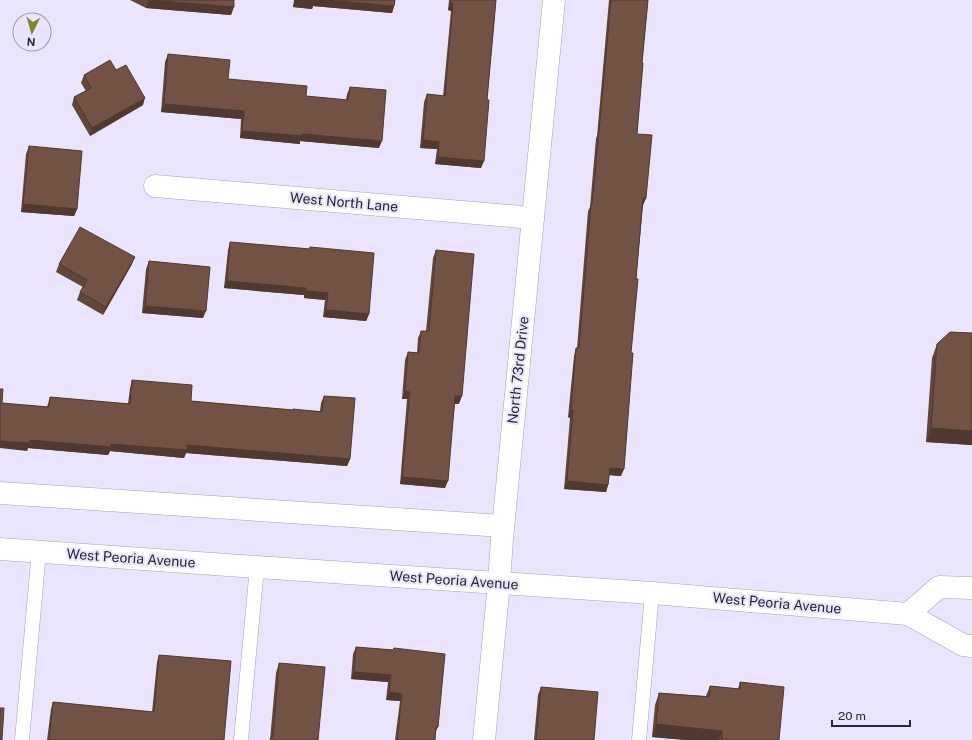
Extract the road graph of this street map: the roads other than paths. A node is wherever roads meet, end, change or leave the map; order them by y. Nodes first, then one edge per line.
1 (554, 0) edge
2 (155, 186) dead end
3 (533, 218) junction
4 (0, 493) edge
5 (503, 526) junction
6 (0, 549) edge
7 (39, 551) junction
8 (257, 568) junction
9 (499, 583) junction
10 (972, 588) edge
11 (652, 593) junction
12 (908, 614) junction
13 (972, 646) edge
14 (22, 740) edge
15 (241, 740) edge
16 (484, 740) edge
17 (639, 740) edge

1 - 3 street, North 73rd Drive
2 - 3 street, West North Lane
3 - 5 street, North 73rd Drive
4 - 5 street
5 - 9 street, North 73rd Drive
6 - 7 street, West Peoria Avenue
7 - 8 street, West Peoria Avenue
7 - 14 lane
8 - 9 street, West Peoria Avenue
8 - 15 lane
9 - 11 street, West Peoria Avenue
9 - 16 street, North 73rd Drive
10 - 12 street
11 - 12 street, West Peoria Avenue
11 - 17 lane
12 - 13 street, West Peoria Avenue

